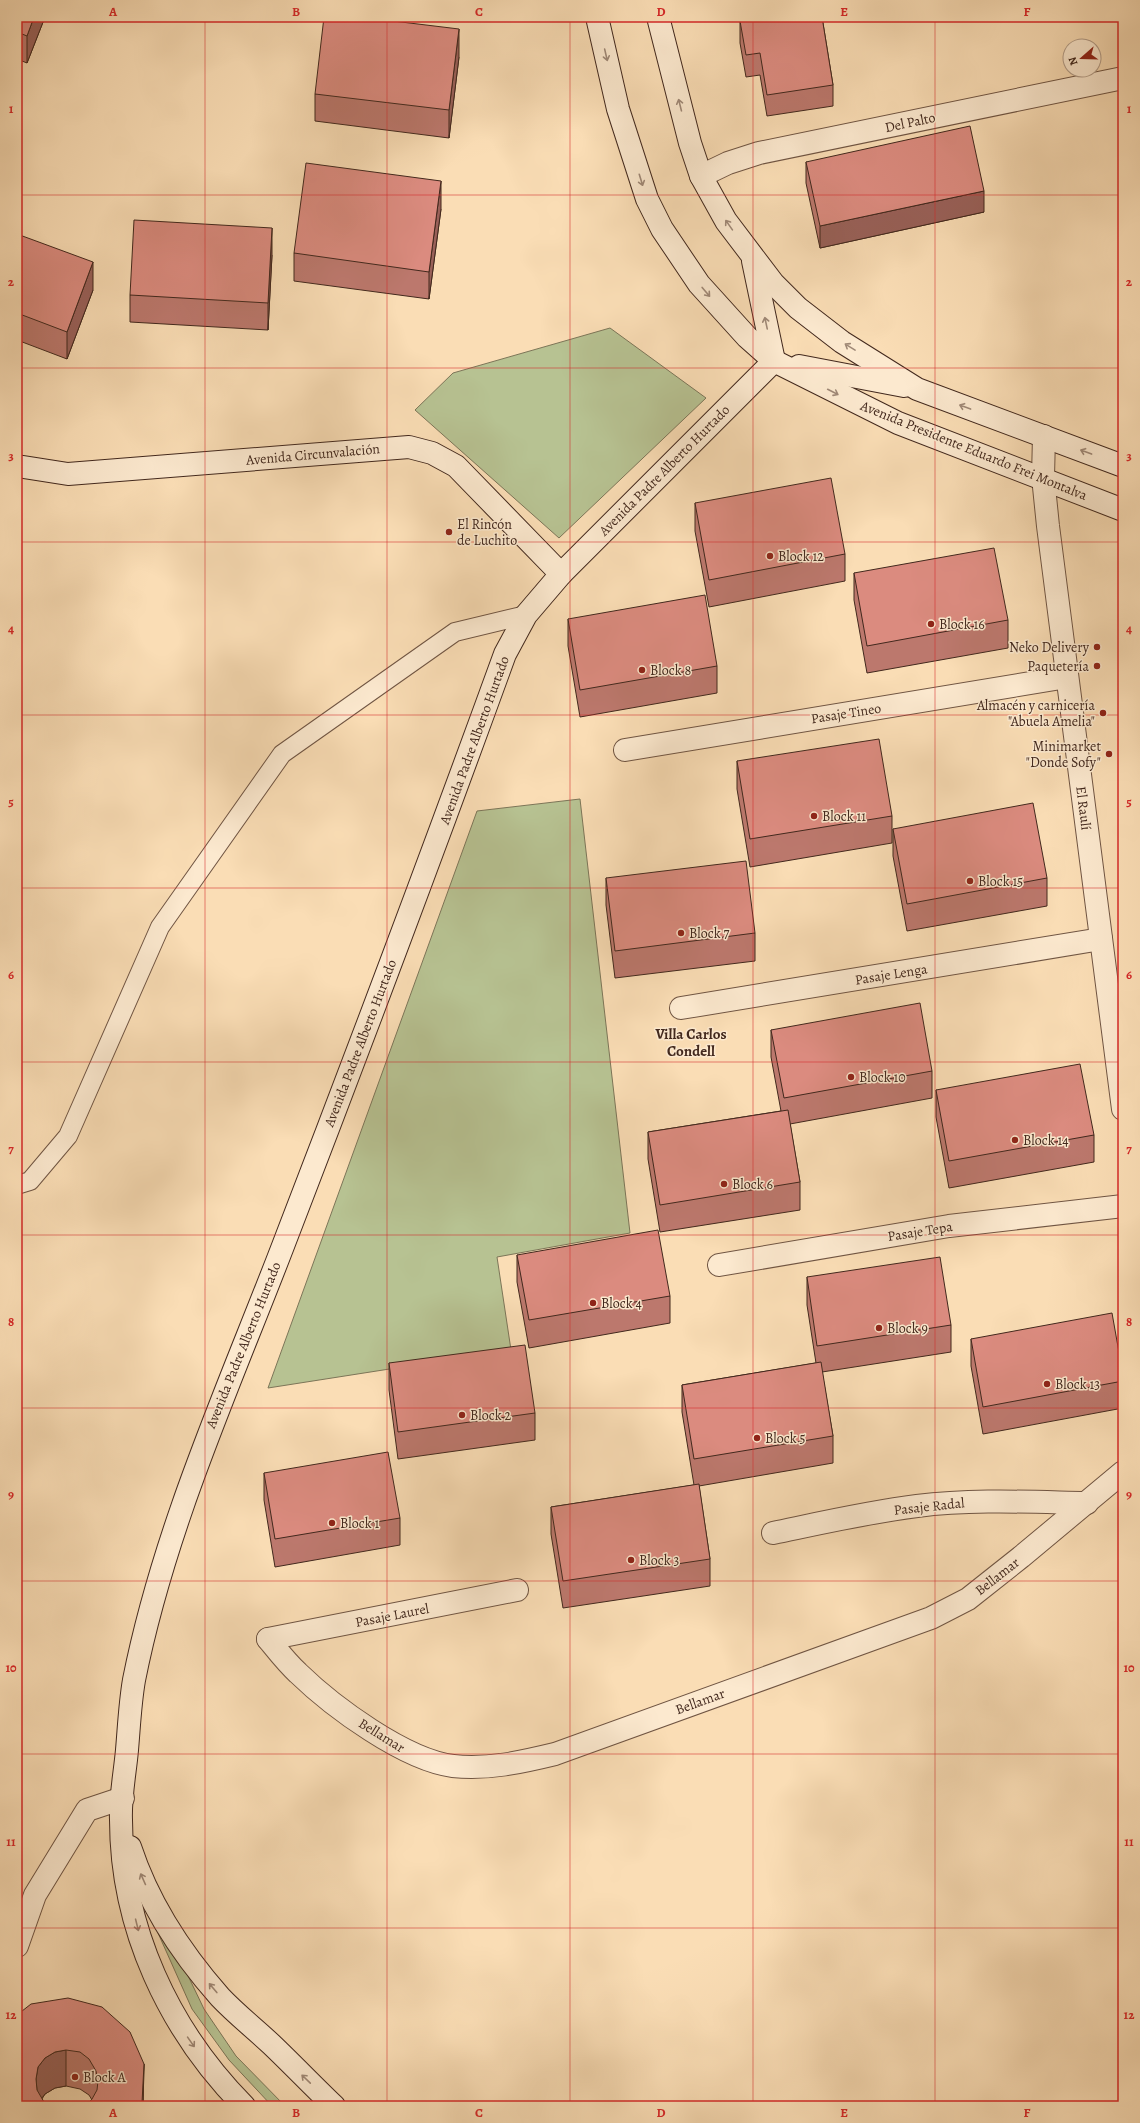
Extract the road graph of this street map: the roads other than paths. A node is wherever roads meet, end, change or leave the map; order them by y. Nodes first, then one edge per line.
1 (597, 17) edge
2 (658, 17) edge
3 (1123, 78) edge
4 (701, 176) junction
5 (752, 256) junction
6 (774, 361) junction
7 (916, 389) junction
8 (1044, 436) junction
9 (17, 466) edge
10 (1123, 466) edge
11 (1043, 477) junction
12 (1123, 510) edge
13 (561, 574) junction
14 (526, 615) junction
15 (1067, 677) junction
16 (625, 750) dead end
17 (1101, 939) junction
18 (681, 1008) dead end
19 (1123, 1109) edge
20 (17, 1185) edge
21 (1123, 1206) edge
22 (719, 1265) dead end
23 (1123, 1472) edge
24 (1087, 1503) junction
25 (773, 1533) dead end
26 (517, 1590) dead end
27 (268, 1639) joint
28 (122, 1808) junction
29 (17, 1946) edge
30 (244, 2106) edge
31 (334, 2106) edge

1 -> 6 street, Avenida Presidente Eduardo Frei Montalva
4 -> 2 street
3 - 4 street, Del Palto
5 -> 4 street
6 -> 5 street
7 -> 5 street
6 - 7 street
6 -> 11 street, Avenida Presidente Eduardo Frei Montalva
6 - 13 street, Avenida Padre Alberto Hurtado
8 -> 7 street
10 -> 8 street
8 - 11 street, El Raulí
9 - 13 street, Avenida Circunvalación
11 - 12 street, Avenida Presidente Eduardo Frei Montalva
11 - 15 street, El Raulí
13 - 14 street, Avenida Padre Alberto Hurtado
14 - 20 lane
14 - 28 street, Avenida Padre Alberto Hurtado
15 - 16 street, Pasaje Tineo
15 - 17 street, El Raulí
17 - 18 street, Pasaje Lenga
17 - 19 street, El Raulí
21 - 22 street, Pasaje Tepa
23 - 24 street, Bellamar
24 - 25 street, Pasaje Radal
24 - 27 street, Bellamar
26 - 27 street, Pasaje Laurel
28 - 29 street
28 -> 30 street, Avenida Padre Alberto Hurtado
31 -> 28 street, Avenida Padre Alberto Hurtado

